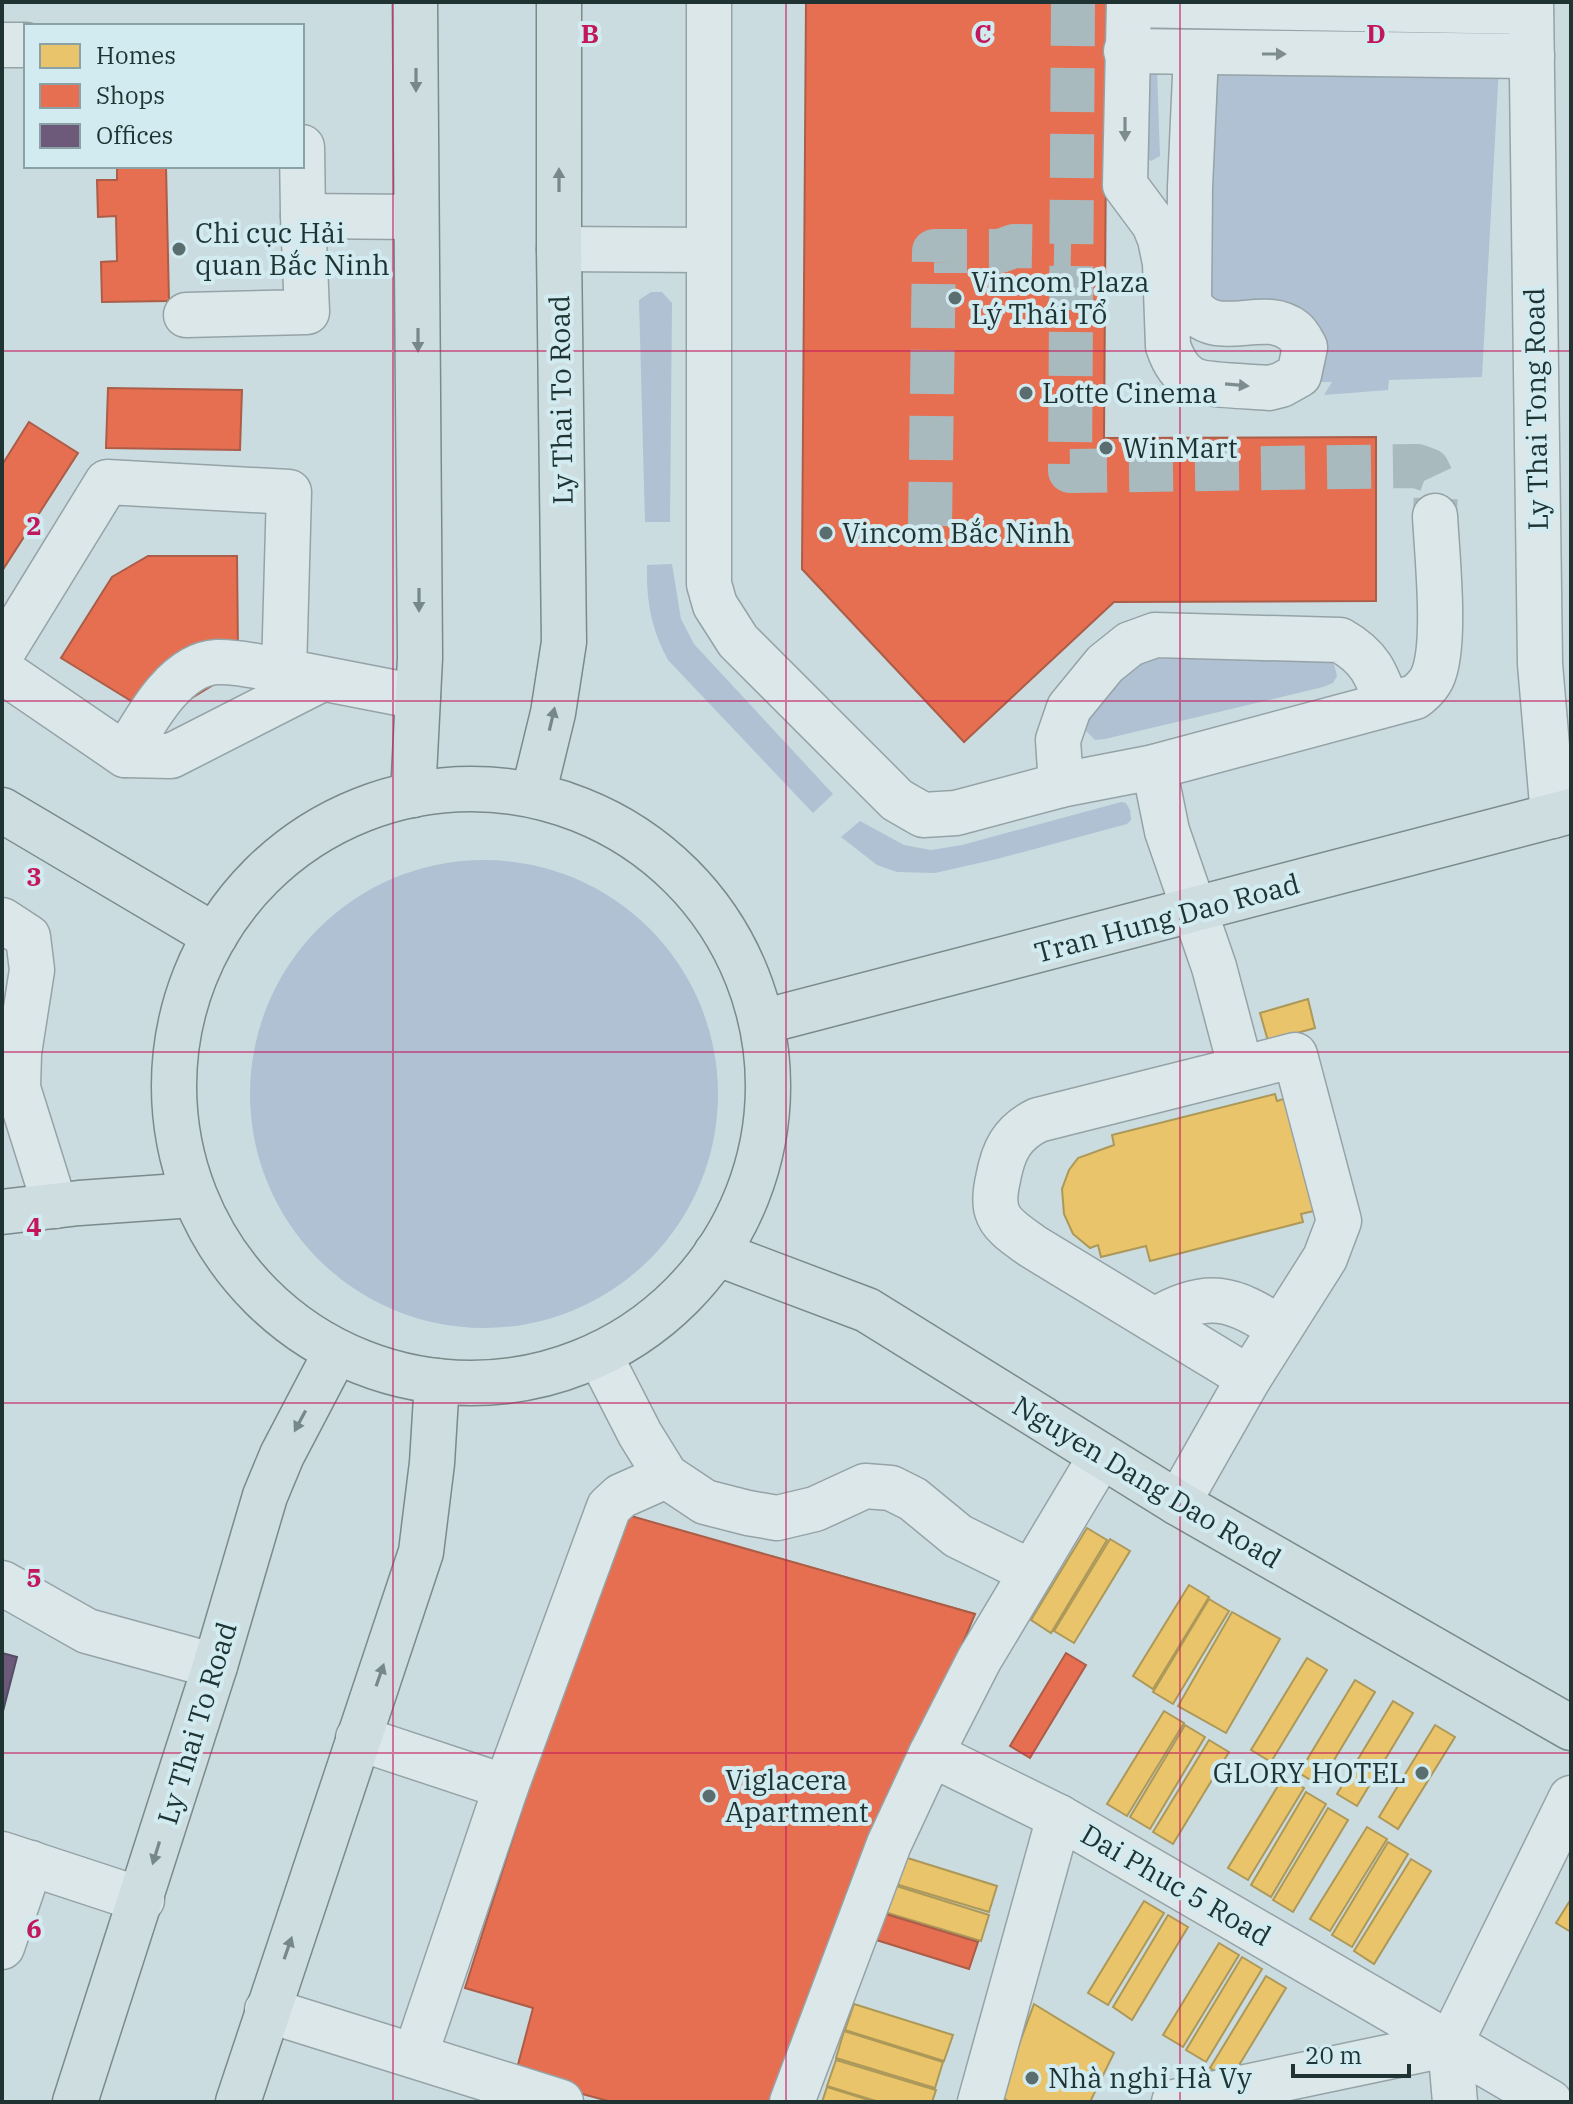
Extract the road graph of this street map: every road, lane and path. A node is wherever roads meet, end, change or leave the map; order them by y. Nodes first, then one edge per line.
1 (415, 2) edge
2 (559, 2) edge
3 (709, 2) edge
4 (1129, 4) edge
5 (1531, 7) edge
6 (2, 45) edge
7 (24, 45) edge
8 (1126, 51) junction
9 (1196, 54) junction
10 (1532, 56) junction
11 (302, 168) edge
12 (1125, 185) junction
13 (1190, 187) junction
14 (303, 216) junction
15 (416, 217) junction
16 (559, 249) junction
17 (707, 250) junction
18 (186, 315) dead end
19 (1435, 516) tunnel mouth
20 (2, 653) edge
21 (2, 671) edge
22 (303, 675) junction
23 (418, 697) junction
24 (1387, 704) junction
25 (125, 755) junction
26 (1154, 767) junction
27 (1061, 785) junction
28 (413, 795) junction
29 (533, 795) junction
30 (2, 810) edge
31 (1562, 813) edge
32 (1193, 911) junction
33 (2, 920) edge
34 (215, 936) junction
35 (762, 1022) junction
36 (1241, 1069) junction
37 (193, 1195) junction
38 (55, 1206) junction
39 (2, 1212) edge
40 (716, 1253) junction
41 (1155, 1320) junction
42 (1280, 1329) junction
43 (336, 1352) junction
44 (599, 1354) junction
45 (1249, 1378) junction
46 (437, 1381) junction
47 (1101, 1456) junction
48 (666, 1476) junction
49 (1178, 1503) junction
50 (1031, 1572) junction
51 (2, 1583) edge
52 (215, 1666) junction
53 (1571, 1728) edge
54 (358, 1738) junction
55 (931, 1754) junction
56 (506, 1787) junction
57 (1571, 1798) edge
58 (1059, 1817) junction
59 (12, 1862) edge
60 (142, 1900) junction
61 (2, 1947) edge
62 (267, 2010) junction
63 (1450, 2044) junction
64 (415, 2056) junction
65 (75, 2102) edge
66 (238, 2102) edge
67 (561, 2102) edge
68 (792, 2102) edge
69 (980, 2102) edge
70 (1174, 2102) edge
71 (1455, 2102) edge
72 (1550, 2102) edge

1 -> 15 main road
16 -> 2 main road, Ly Thai To Road
3 - 17 street
4 - 5 street
4 - 8 street
5 - 10 street, Ly Thai Tong Road
6 - 7 street
8 - 9 street
8 -> 12 street
9 -> 10 street
9 - 13 street
10 - 31 street, Ly Thai Tong Road
11 - 14 street
12 - 13 street
12 -> 13 street
14 - 15 street
14 - 18 street
15 -> 23 main road
16 - 17 street
29 -> 16 main road, Ly Thai To Road
17 - 27 street
19 - 24 street
20 - 22 street
21 - 25 street
22 - 23 street
22 - 25 street
22 - 25 street
23 - 28 main road
24 - 26 street
24 - 27 street
26 - 27 street
26 - 32 street
28 - 29 main road
28 - 34 main road
29 - 35 main road
30 - 34 main road
31 - 32 main road, Tran Hung Dao Road
32 - 35 main road, Tran Hung Dao Road
32 - 36 street
33 - 38 street
34 - 37 main road
35 - 40 main road
36 - 41 street
36 - 42 street
37 - 38 main road
37 - 43 main road
38 - 39 main road
40 - 44 main road
40 - 47 main road, Nguyen Dang Dao Road
41 - 42 street
41 - 45 street
42 - 45 street
43 - 46 main road
43 -> 52 main road, Ly Thai To Road
44 - 46 main road
44 - 48 street
45 - 49 street
54 -> 46 main road
47 - 49 main road, Nguyen Dang Dao Road
47 - 50 street
48 - 50 street
48 - 56 street
49 - 53 main road, Nguyen Dang Dao Road
50 - 55 street
51 - 52 street
52 -> 60 main road, Ly Thai To Road
54 - 56 street
62 -> 54 main road
55 - 58 street
55 - 68 street
56 - 64 street
57 - 63 street
58 - 63 street, Dai Phuc 5 Road
58 - 69 street, Dai Phuc 5 Road
59 - 60 street
59 - 61 street
60 - 65 main road, Ly Thai To Road
62 - 64 street
62 - 66 main road
63 - 70 street
63 - 71 street
63 - 72 street, Dai Phuc 5 Road
64 - 67 street

